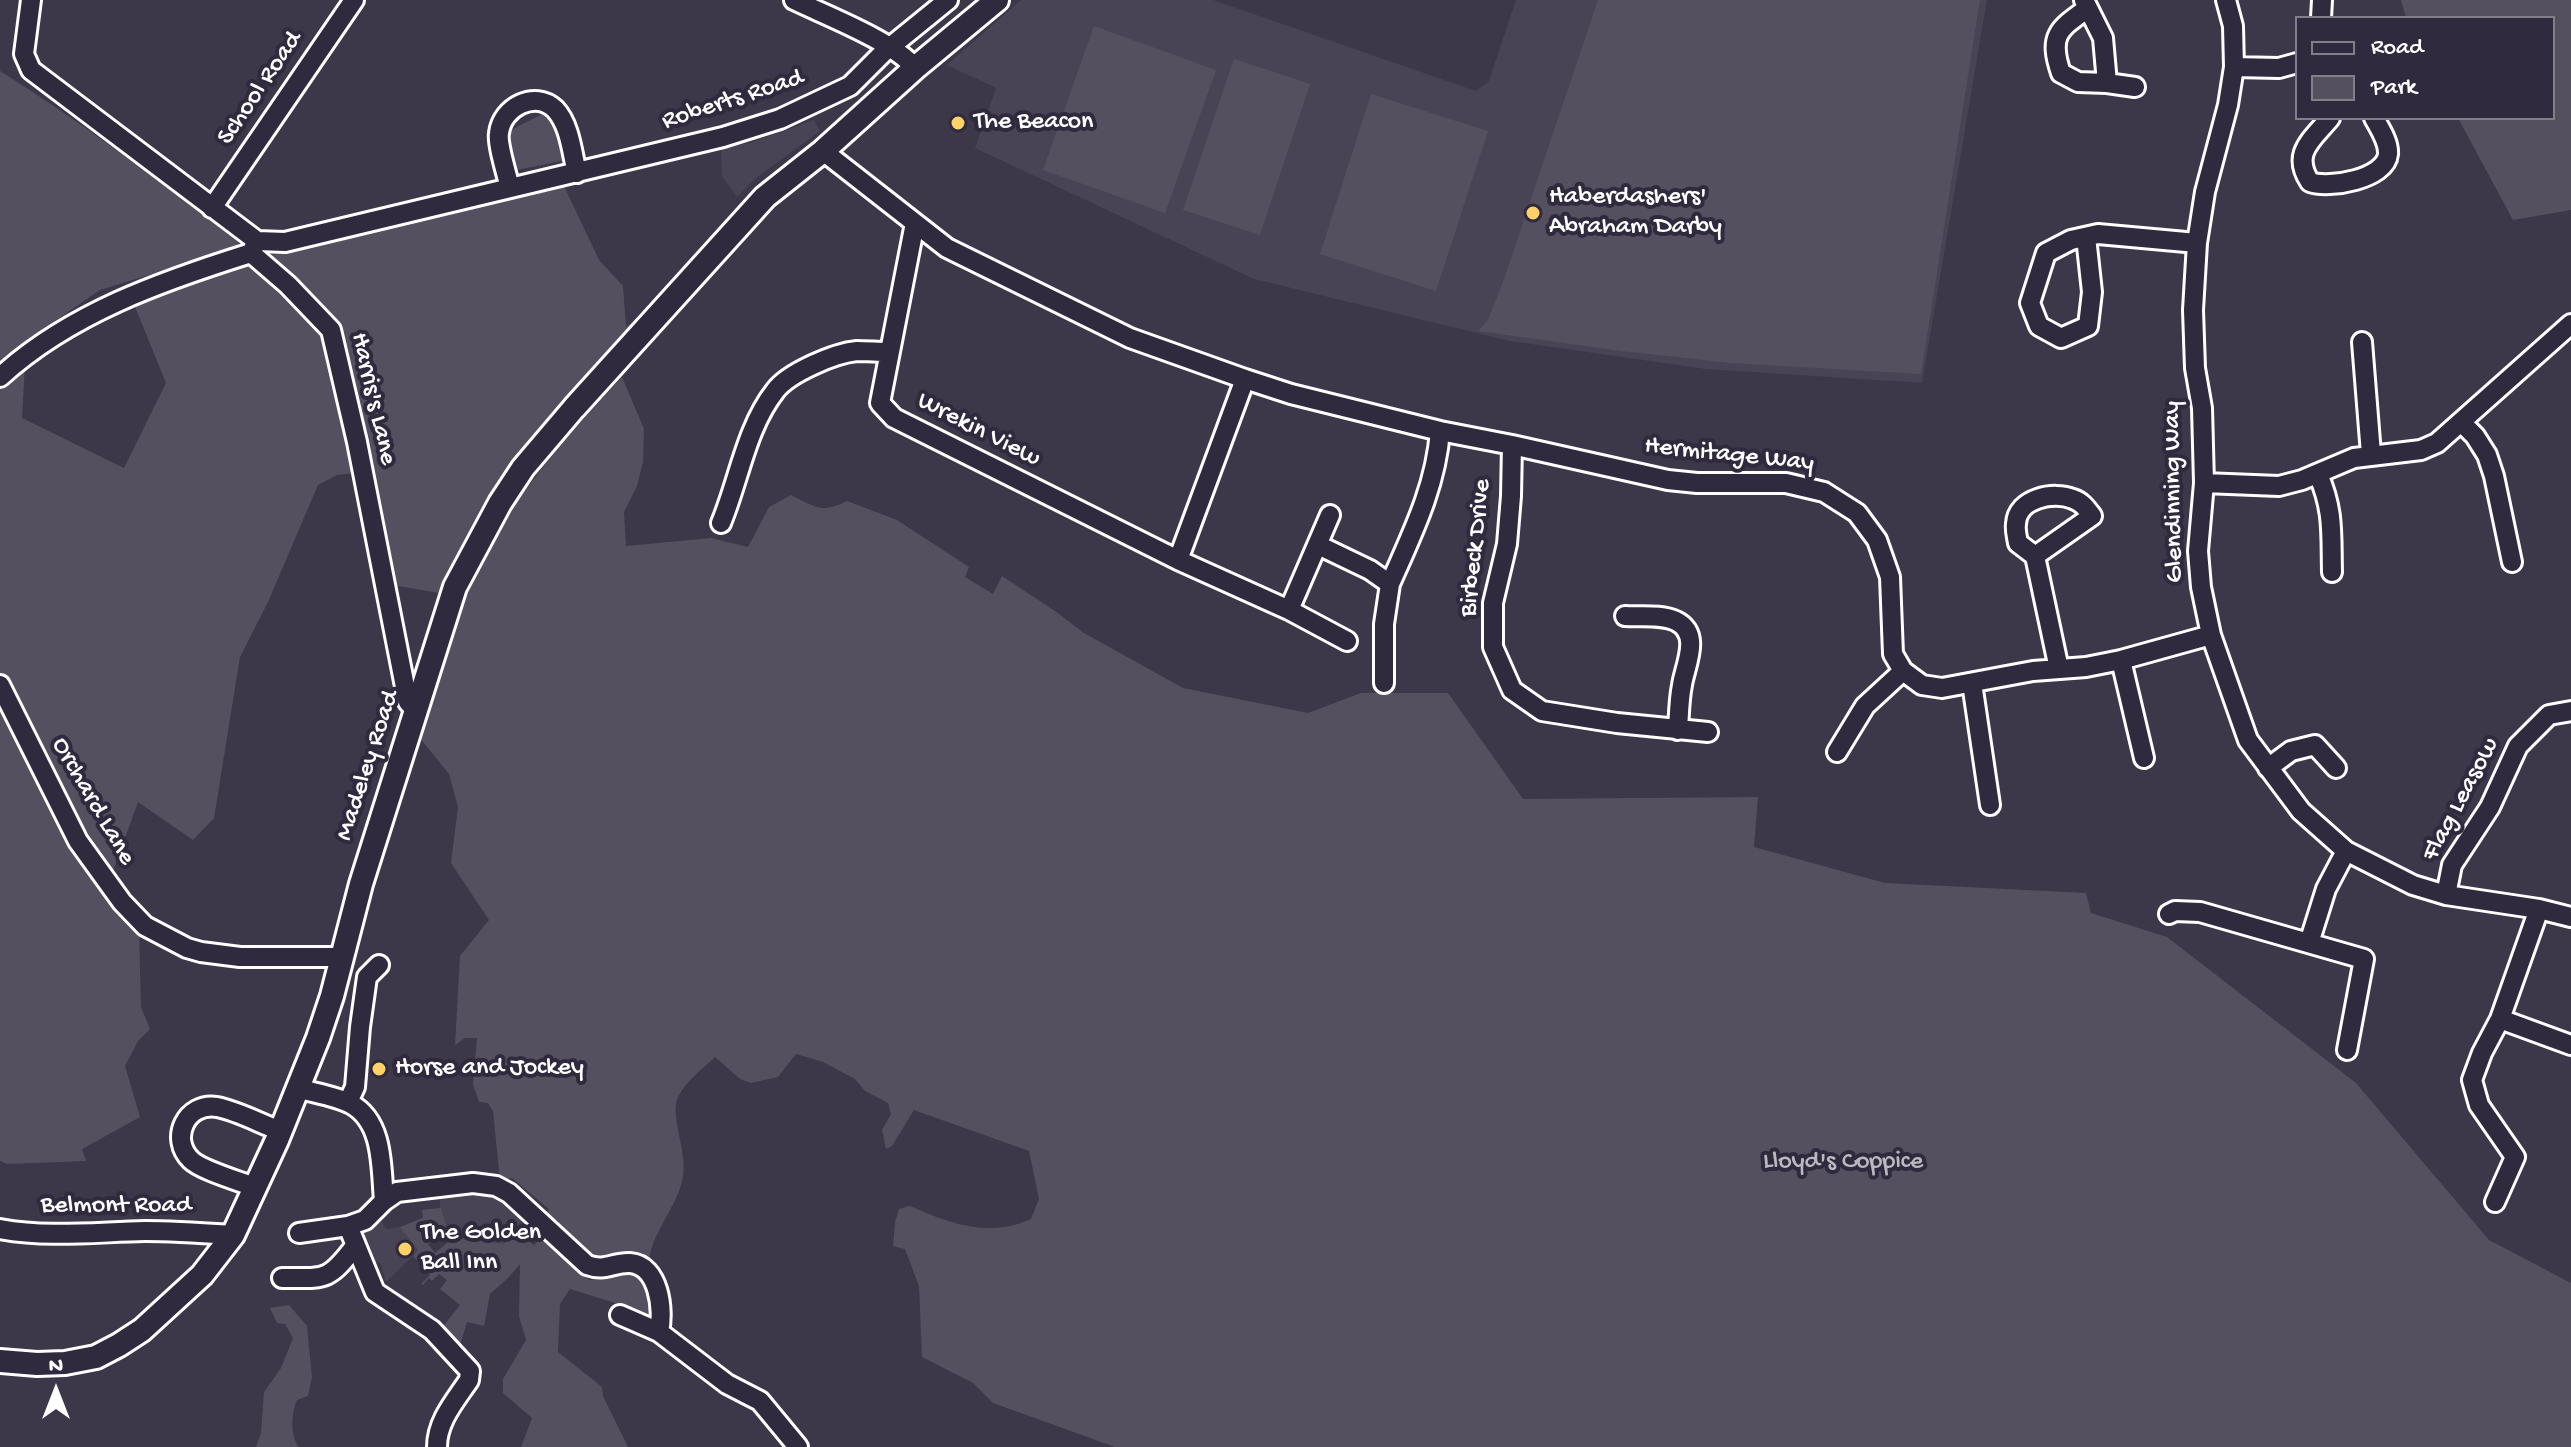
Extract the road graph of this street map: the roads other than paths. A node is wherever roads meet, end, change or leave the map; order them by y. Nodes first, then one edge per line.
1 (31, 0) edge
2 (354, 0) edge
3 (794, 0) edge
4 (948, 0) edge
5 (997, 0) edge
6 (2226, 0) edge
7 (2086, 4) edge
8 (889, 48) junction
9 (2295, 64) edge
10 (2234, 67) junction
11 (915, 68) junction
12 (2107, 83) junction
13 (2135, 87) dead end
14 (2328, 120) edge
15 (2375, 120) edge
16 (823, 151) junction
17 (577, 173) junction
18 (510, 188) junction
19 (212, 208) junction
20 (915, 223) junction
21 (2086, 237) junction
22 (2197, 243) junction
23 (254, 247) junction
24 (2571, 324) edge
25 (2362, 342) dead end
26 (889, 352) junction
27 (0, 377) edge
28 (1245, 379) junction
29 (2461, 422) junction
30 (1440, 431) junction
31 (1512, 445) junction
32 (2371, 454) junction
33 (2318, 474) junction
34 (2204, 483) junction
35 (1330, 515) dead end
36 (721, 523) dead end
37 (1318, 545) junction
38 (2035, 556) dead end
39 (1178, 560) junction
40 (2512, 562) dead end
41 (2332, 572) dead end
42 (1390, 584) junction
43 (1289, 610) junction
44 (1625, 616) dead end
45 (2211, 635) junction
46 (1347, 641) dead end
47 (2121, 660) junction
48 (2059, 669) junction
49 (1903, 671) junction
50 (1384, 683) dead end
51 (1972, 683) junction
52 (0, 685) edge
53 (2571, 711) edge
54 (417, 712) junction
55 (1678, 730) junction
56 (1708, 732) dead end
57 (1837, 752) dead end
58 (2144, 758) dead end
59 (2268, 768) junction
60 (2336, 768) dead end
61 (1990, 805) dead end
62 (2346, 851) junction
63 (2446, 895) junction
64 (2539, 909) junction
65 (2169, 914) dead end
66 (2571, 917) edge
67 (2309, 943) junction
68 (342, 957) junction
69 (379, 965) dead end
70 (2500, 1019) junction
71 (2571, 1045) edge
72 (2347, 1050) dead end
73 (297, 1088) junction
74 (348, 1102) junction
75 (281, 1131) junction
76 (254, 1187) junction
77 (384, 1201) junction
78 (2495, 1202) dead end
79 (348, 1226) junction
80 (0, 1229) edge
81 (299, 1233) dead end
82 (233, 1235) junction
83 (355, 1246) junction
84 (282, 1278) dead end
85 (620, 1315) dead end
86 (659, 1332) junction
87 (0, 1361) edge
88 (437, 1447) edge
89 (798, 1447) edge

1 - 19 street, Harris's Lane
2 - 19 street, School Road
3 - 8 street
4 - 8 street
5 - 11 main road, Madeley Road
6 - 10 street, Glendinning Way
7 - 12 street
7 - 12 street
8 - 11 street
8 - 17 street, Roberts Road
9 - 10 street
10 - 22 street, Glendinning Way
11 - 16 main road, Madeley Road
12 - 13 street
14 - 15 street
16 - 20 street
16 - 54 main road, Madeley Road
17 - 18 street, Roberts Road
17 - 18 street
18 - 23 street, Roberts Road
19 - 23 street, Harris's Lane
20 - 26 street, Wrekin View
20 - 28 street
21 - 21 street
21 - 22 street
22 - 34 street, Glendinning Way
23 - 27 street
23 - 54 street, Harris's Lane
24 - 29 street
25 - 32 street
26 - 36 street
26 - 39 street, Wrekin View
28 - 30 street
28 - 39 street
29 - 32 street
29 - 40 street
30 - 31 street, Hermitage Way
30 - 42 street
31 - 49 street, Hermitage Way
31 - 55 street, Birbeck Drive
32 - 33 street
33 - 34 street
33 - 41 street
34 - 45 street, Glendinning Way
35 - 37 street
37 - 42 street
37 - 43 street
38 - 48 street
39 - 43 street, Wrekin View
42 - 50 street
43 - 46 street, Wrekin View
44 - 55 street
45 - 47 street
45 - 59 street, Glendinning Way
47 - 48 street
47 - 58 street
48 - 51 street
49 - 51 street
49 - 57 street
51 - 61 street
52 - 68 street, Orchard Lane
53 - 63 street, Flag Leasow
54 - 68 main road, Madeley Road
55 - 56 street, Birbeck Drive
59 - 60 street
59 - 62 street, Glendinning Way
62 - 63 street, Glendinning Way
62 - 67 street
63 - 64 street, Glendinning Way
64 - 66 street, Glendinning Way
64 - 70 street
65 - 67 street
67 - 72 street
68 - 73 main road, Madeley Road
69 - 74 street
70 - 71 street
70 - 78 street
73 - 74 street
73 - 75 main road, Madeley Road
74 - 77 street
75 - 76 main road, Madeley Road
75 - 76 street
76 - 82 main road, Madeley Road
77 - 79 street
77 - 86 street
79 - 81 street
79 - 83 street
80 - 82 street, Belmont Road
82 - 87 main road, Madeley Road
83 - 84 street
83 - 88 street
85 - 86 street
86 - 89 street

